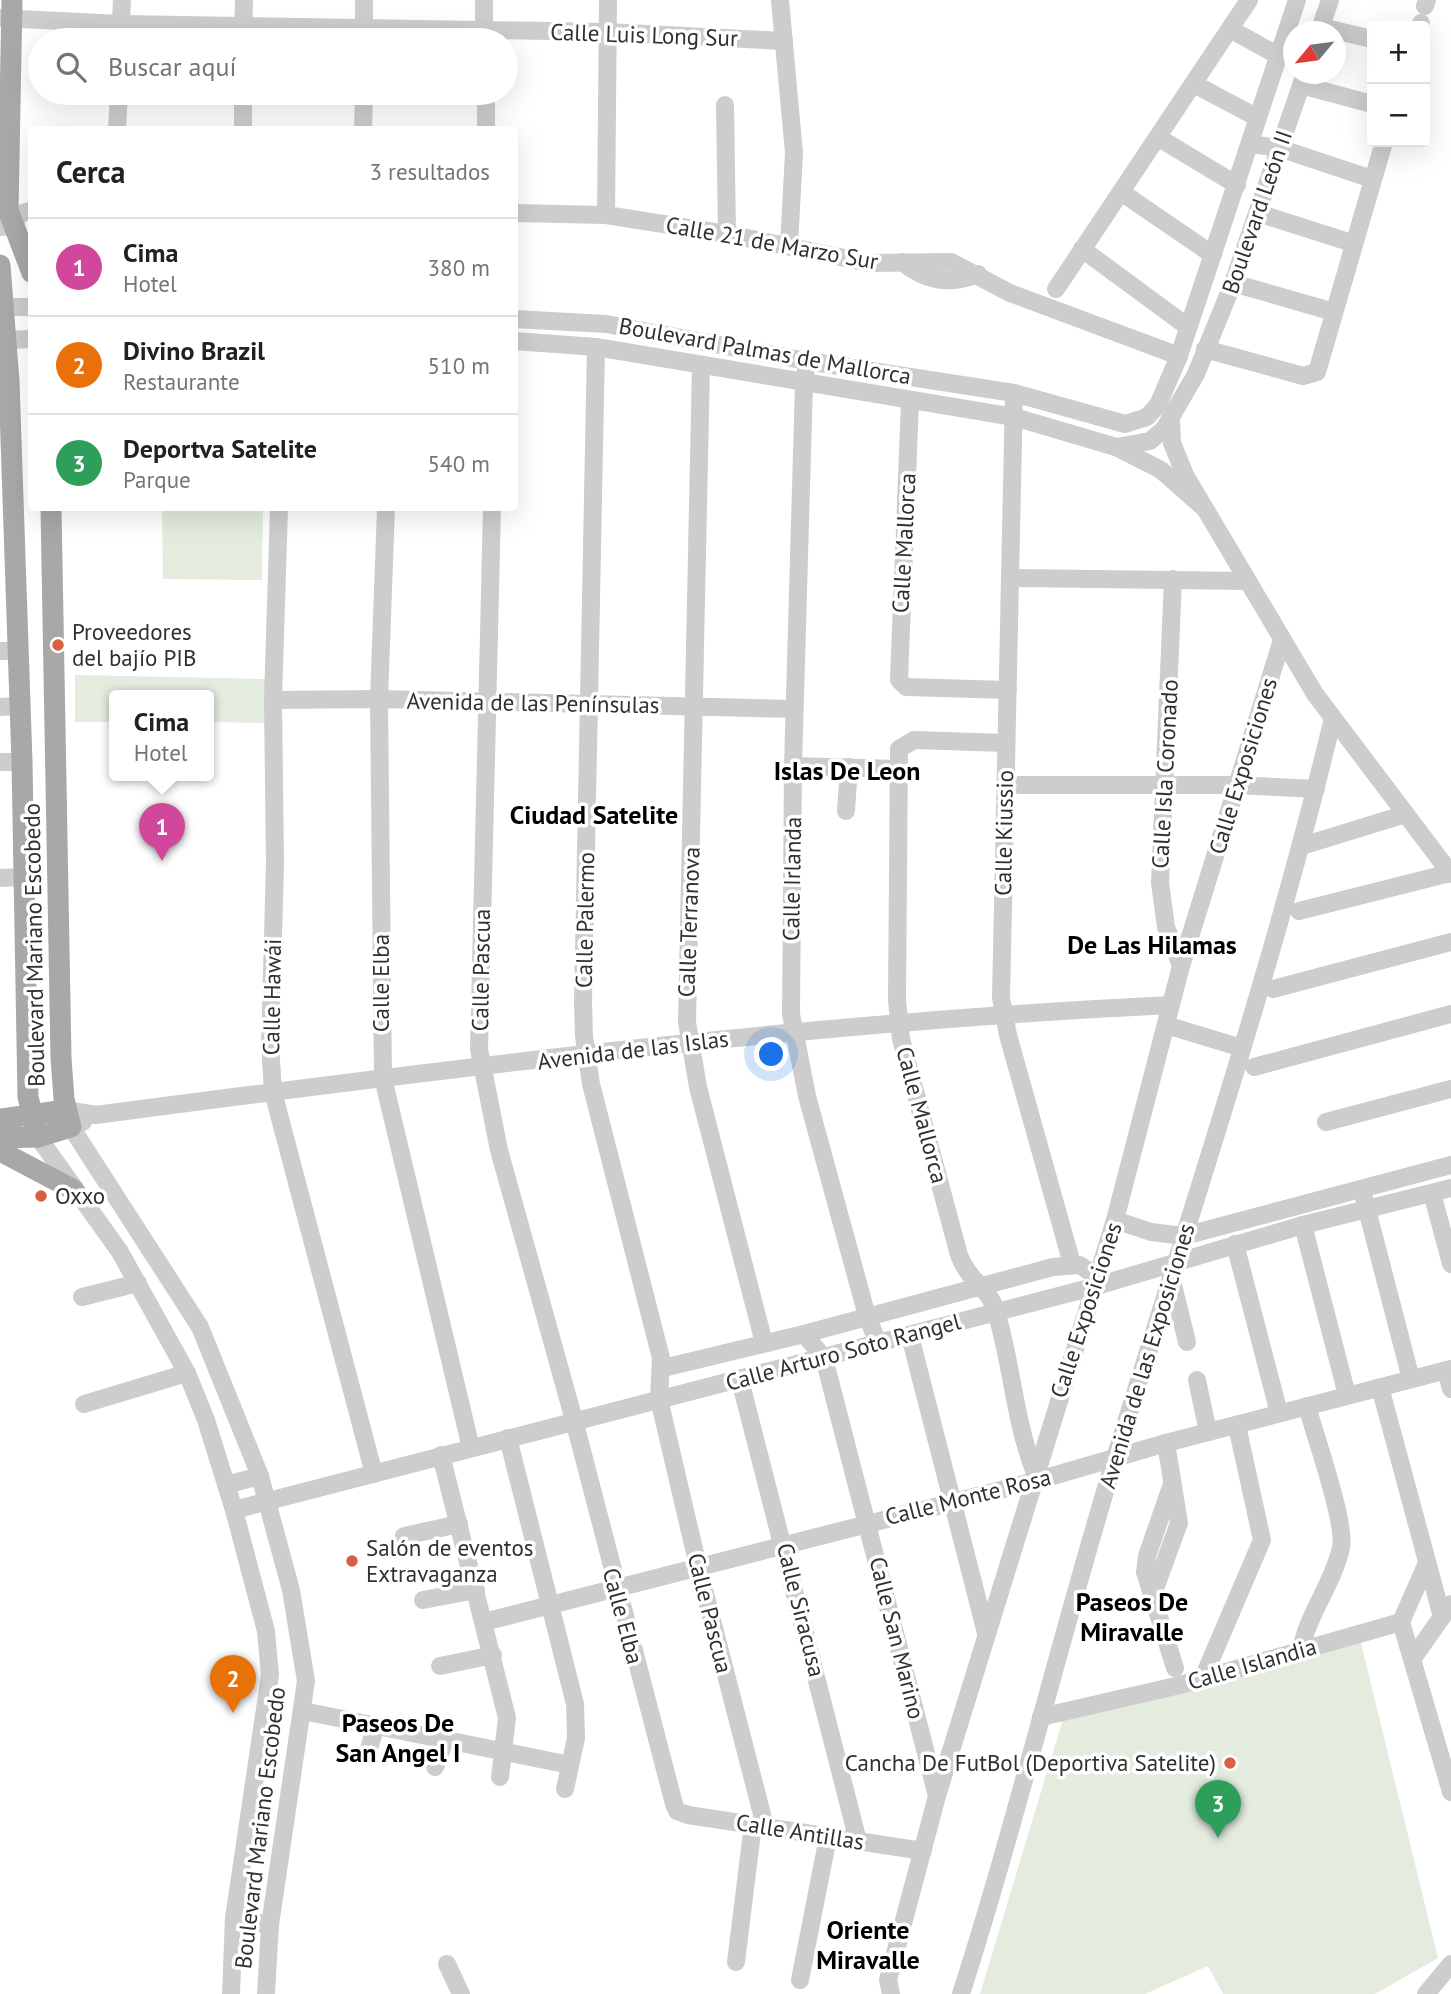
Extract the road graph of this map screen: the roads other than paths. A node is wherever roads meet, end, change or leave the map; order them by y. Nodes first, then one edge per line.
1 (122, 0) edge
2 (244, 0) edge
3 (364, 0) edge
4 (484, 0) edge
5 (608, 0) edge
6 (780, 0) edge
7 (1250, 0) edge
8 (1297, 0) edge
9 (1330, 0) edge
10 (8, 12) edge
11 (1323, 21) edge
12 (98, 28) edge
13 (121, 28) edge
14 (244, 28) edge
15 (364, 28) edge
16 (484, 28) edge
17 (1230, 29) junction
18 (608, 32) junction
19 (518, 34) edge
20 (1346, 34) edge
21 (1367, 38) edge
22 (784, 41) junction
23 (1277, 55) junction
24 (1194, 84) junction
25 (1301, 84) edge
26 (1317, 84) edge
27 (1367, 102) edge
28 (118, 105) edge
29 (243, 105) edge
30 (364, 105) edge
31 (486, 105) edge
32 (725, 105) dead end
33 (1258, 118) junction
34 (117, 126) edge
35 (243, 126) edge
36 (363, 126) edge
37 (486, 126) edge
38 (1159, 138) junction
39 (1250, 144) junction
40 (1382, 147) edge
41 (1279, 148) junction
42 (1372, 179) junction
43 (1237, 185) junction
44 (1121, 192) junction
45 (518, 213) edge
46 (1258, 213) junction
47 (606, 215) junction
48 (12, 216) edge
49 (727, 234) junction
50 (1352, 243) junction
51 (789, 245) junction
52 (1082, 249) junction
53 (1213, 255) junction
54 (28, 262) edge
55 (0, 265) edge
56 (1233, 283) junction
57 (1056, 289) dead end
58 (5, 307) junction
59 (28, 307) edge
60 (1334, 312) junction
61 (518, 319) edge
62 (1188, 327) junction
63 (28, 339) edge
64 (6, 340) junction
65 (518, 341) edge
66 (596, 347) junction
67 (1205, 349) junction
68 (1178, 356) junction
69 (807, 361) junction
70 (701, 366) junction
71 (804, 384) junction
72 (1014, 393) junction
73 (909, 401) junction
74 (1014, 417) junction
75 (1171, 420) junction
76 (1116, 447) junction
77 (6, 474) edge
78 (1203, 507) junction
79 (51, 511) edge
80 (279, 511) edge
81 (386, 511) edge
82 (492, 511) edge
83 (7, 543) edge
84 (1010, 578) junction
85 (1173, 579) junction
86 (1248, 581) junction
87 (8, 598) edge
88 (1282, 640) junction
89 (8, 651) edge
90 (1008, 690) junction
91 (379, 699) junction
92 (272, 700) junction
93 (488, 702) junction
94 (589, 705) junction
95 (10, 706) edge
96 (696, 707) junction
97 (794, 709) junction
98 (1333, 718) junction
99 (1006, 743) junction
100 (0, 762) edge
101 (22, 762) junction
102 (793, 766) junction
103 (849, 767) junction
104 (897, 769) junction
105 (1006, 785) junction
106 (1166, 785) junction
107 (1236, 785) junction
108 (1316, 789) junction
109 (846, 811) dead end
110 (1406, 814) junction
111 (1302, 846) junction
112 (1451, 873) edge
113 (24, 877) junction
114 (0, 878) edge
115 (1298, 911) dead end
116 (1451, 942) edge
117 (1181, 966) junction
118 (1273, 989) dead end
119 (1171, 1005) junction
120 (1003, 1013) junction
121 (1451, 1014) edge
122 (899, 1021) junction
123 (1166, 1025) junction
124 (794, 1031) junction
125 (690, 1044) junction
126 (1242, 1048) junction
127 (586, 1056) junction
128 (482, 1067) junction
129 (1254, 1067) dead end
130 (383, 1078) junction
131 (1451, 1089) edge
132 (273, 1092) junction
133 (31, 1116) junction
134 (0, 1119) edge
135 (69, 1119) junction
136 (1326, 1122) dead end
137 (38, 1137) junction
138 (0, 1138) edge
139 (0, 1151) edge
140 (1451, 1165) edge
141 (1361, 1188) junction
142 (1451, 1188) edge
143 (74, 1190) junction
144 (1432, 1193) junction
145 (1367, 1208) junction
146 (1115, 1220) junction
147 (1303, 1225) junction
148 (1184, 1236) junction
149 (1235, 1244) junction
150 (1072, 1264) junction
151 (1451, 1264) edge
152 (1174, 1269) junction
153 (1095, 1282) junction
154 (138, 1283) junction
155 (979, 1286) junction
156 (82, 1297) dead end
157 (996, 1312) junction
158 (867, 1316) junction
159 (804, 1334) junction
160 (910, 1336) junction
161 (1187, 1342) dead end
162 (764, 1343) junction
163 (878, 1343) junction
164 (824, 1358) junction
165 (663, 1368) junction
166 (1448, 1370) edge
167 (187, 1373) junction
168 (1411, 1379) junction
169 (740, 1380) junction
170 (1197, 1380) dead end
171 (1380, 1387) junction
172 (1451, 1389) edge
173 (1347, 1395) junction
174 (659, 1399) junction
175 (84, 1404) dead end
176 (1307, 1406) junction
177 (1279, 1413) junction
178 (574, 1420) junction
179 (1237, 1426) junction
180 (1208, 1432) junction
181 (508, 1438) junction
182 (1166, 1443) junction
183 (471, 1448) junction
184 (442, 1455) junction
185 (1115, 1458) junction
186 (374, 1474) junction
187 (261, 1476) junction
188 (1033, 1478) junction
189 (226, 1485) junction
190 (950, 1501) junction
191 (269, 1502) junction
192 (234, 1510) junction
193 (867, 1522) junction
194 (459, 1524) junction
195 (404, 1536) dead end
196 (785, 1544) junction
197 (1426, 1565) junction
198 (698, 1566) junction
199 (615, 1588) junction
200 (476, 1590) junction
201 (423, 1600) dead end
202 (548, 1605) junction
203 (1447, 1610) edge
204 (484, 1622) junction
205 (1401, 1622) junction
206 (986, 1633) junction
207 (1301, 1650) junction
208 (493, 1655) junction
209 (1413, 1657) junction
210 (440, 1666) dead end
211 (1175, 1668) dead end
212 (1203, 1678) junction
213 (303, 1712) junction
214 (1041, 1717) junction
215 (375, 1728) junction
216 (445, 1740) junction
217 (1446, 1747) edge
218 (503, 1750) junction
219 (366, 1756) dead end
220 (570, 1765) junction
221 (435, 1767) dead end
222 (500, 1777) dead end
223 (565, 1789) dead end
224 (1451, 1792) edge
225 (937, 1796) junction
226 (677, 1811) joint
227 (759, 1825) junction
228 (828, 1838) junction
229 (858, 1841) junction
230 (923, 1851) junction
231 (234, 1918) junction
232 (270, 1925) junction
233 (736, 1962) dead end
234 (447, 1964) dead end
235 (1451, 1964) edge
236 (800, 1980) dead end
237 (890, 1987) edge
238 (231, 1994) edge
239 (266, 1994) edge
240 (461, 1994) edge
241 (961, 1994) edge
242 (1426, 1994) edge

1 - 13 street
2 - 14 street
3 - 15 street
4 - 16 street
5 - 18 street
6 - 22 street
7 - 17 street
8 - 23 street
9 - 11 street
10 - 12 street, Calle Luis Long Sur
10 - 48 main road
17 - 23 street
17 - 24 street
18 - 19 street, Calle Luis Long Sur
18 - 22 street, Calle Luis Long Sur
18 - 47 street
20 - 21 street
22 - 51 street
23 - 33 street
24 - 33 street
24 - 38 street
25 - 41 street, Boulevard León II
26 - 27 street
28 - 34 street
29 - 35 street
30 - 36 street
31 - 37 street
32 - 49 street
33 - 39 street
38 - 43 street
38 - 44 street
39 - 41 street
39 - 43 street
40 - 42 street
41 - 42 street
41 - 46 street, Boulevard León II
42 - 50 street
43 - 53 street
44 - 52 street
44 - 53 street
45 - 47 street, Calle 21 de Marzo Sur
46 - 50 street
46 - 56 street, Boulevard León II
47 - 49 street, Calle 21 de Marzo Sur
48 - 54 main road
49 - 51 street, Calle 21 de Marzo Sur
50 - 60 street
51 - 68 street, Calle 21 de Marzo Sur
52 - 57 street
52 - 62 street
53 - 62 street
55 - 58 main road, Boulevard Mariano Escobedo
56 - 60 street
56 - 67 street, Boulevard León II
58 - 59 street
58 - 64 main road, Boulevard Mariano Escobedo
60 - 67 street
61 - 69 street, Boulevard Palmas de Mallorca
62 - 68 street
63 - 64 street
64 - 77 main road, Boulevard Mariano Escobedo
65 - 66 street, Boulevard Palmas de Mallorca
66 - 70 street, Boulevard Palmas de Mallorca
66 - 94 street, Calle Palermo
67 - 75 street, Boulevard León II
68 - 72 street, Boulevard Palmas de Mallorca
69 - 71 street, Calle Irlanda
69 - 72 street, Boulevard Palmas de Mallorca
70 - 71 street, Boulevard Palmas de Mallorca
70 - 96 street, Calle Terranova
71 - 73 street, Boulevard Palmas de Mallorca
71 - 97 street, Calle Irlanda
72 - 74 street, Calle Kiussio
73 - 74 street, Boulevard Palmas de Mallorca
73 - 90 street, Calle Mallorca
74 - 76 street, Boulevard Palmas de Mallorca
74 - 84 street, Calle Kiussio
75 - 76 street
75 - 78 street
76 - 78 street, Boulevard Palmas de Mallorca
77 - 83 main road, Boulevard Mariano Escobedo
78 - 86 street
79 - 135 main road, Boulevard Mariano Escobedo
80 - 92 street, Calle Hawái
81 - 91 street, Calle Elba
82 - 93 street, Calle Pascua
83 - 87 main road, Boulevard Mariano Escobedo
84 - 85 street
84 - 90 street, Calle Kiussio
85 - 86 street
85 - 106 street, Calle Isla Coronado
86 - 88 street
87 - 89 main road, Boulevard Mariano Escobedo
88 - 98 street
88 - 107 street, Calle Exposiciones
89 - 95 main road, Boulevard Mariano Escobedo
90 - 99 street, Calle Kiussio
91 - 92 street, Avenida de las Penínsulas
91 - 93 street, Avenida de las Penínsulas
91 - 130 street, Calle Elba
92 - 132 street, Calle Hawái
93 - 94 street, Avenida de las Penínsulas
93 - 128 street, Calle Pascua
94 - 96 street, Avenida de las Penínsulas
94 - 127 street, Calle Palermo
95 - 101 main road, Boulevard Mariano Escobedo
96 - 97 street, Avenida de las Penínsulas
96 - 125 street, Calle Terranova
97 - 102 street, Calle Irlanda
98 - 108 street, Avenida de las Exposiciones
98 - 110 street
99 - 104 street, Calle Mallorca
99 - 105 street, Calle Kiussio
100 - 101 street
101 - 113 main road, Boulevard Mariano Escobedo
102 - 103 street
102 - 124 street, Calle Irlanda
103 - 104 street
103 - 109 street
104 - 122 street, Calle Mallorca
105 - 106 street
105 - 120 street, Calle Kiussio
106 - 107 street
106 - 117 street, Calle Isla Coronado
107 - 108 street
107 - 117 street, Calle Exposiciones
108 - 111 street, Avenida de las Exposiciones
110 - 111 street
110 - 112 street
111 - 126 street, Avenida de las Exposiciones
112 - 115 street
113 - 114 street
113 - 133 main road, Boulevard Mariano Escobedo
116 - 118 street
117 - 119 street, Calle Exposiciones
119 - 120 street, Avenida de las Islas
119 - 123 street, Calle Exposiciones
120 - 122 street, Avenida de las Islas
120 - 150 street, Calle Kiussio
121 - 129 street
122 - 124 street, Avenida de las Islas
122 - 155 street, Calle Mallorca
123 - 126 street
123 - 146 street, Calle Exposiciones
124 - 125 street, Avenida de las Islas
124 - 158 street, Calle Irlanda
125 - 127 street, Avenida de las Islas
125 - 162 street, Calle Terranova
126 - 148 street, Avenida de las Exposiciones
127 - 128 street, Avenida de las Islas
127 - 165 street, Calle Palermo
128 - 130 street, Avenida de las Islas
128 - 178 street, Calle Pascua
130 - 132 street, Avenida de las Islas
130 - 183 street, Calle Elba
131 - 136 street
132 - 135 street, Avenida de las Islas
132 - 186 street, Calle Hawái
133 - 134 main road
133 - 135 main road
133 - 137 main road, Boulevard Mariano Escobedo
135 - 137 main road
135 - 187 street, Boulevard Mariano Escobedo
137 - 138 main road
137 - 143 street, Boulevard Mariano Escobedo
139 - 143 main road
140 - 141 street
141 - 145 street
141 - 148 street
142 - 144 street, Calle Arturo Soto Rangel
143 - 154 street, Boulevard Mariano Escobedo
144 - 145 street, Calle Arturo Soto Rangel
144 - 151 street
145 - 147 street, Calle Arturo Soto Rangel
145 - 168 street
146 - 148 street
146 - 153 street, Calle Exposiciones
147 - 149 street, Calle Arturo Soto Rangel
147 - 173 street
148 - 152 street, Avenida de las Exposiciones
149 - 152 street, Calle Arturo Soto Rangel
149 - 177 street
150 - 153 street
150 - 155 street
152 - 153 street, Calle Arturo Soto Rangel
152 - 161 street
152 - 185 street, Avenida de las Exposiciones
153 - 157 street, Calle Arturo Soto Rangel
153 - 188 street, Calle Exposiciones
154 - 156 street
154 - 167 street, Boulevard Mariano Escobedo
155 - 157 street, Calle Mallorca
155 - 158 street
157 - 160 street, Calle Arturo Soto Rangel
157 - 188 street, Calle Mallorca
158 - 159 street
158 - 163 street, Calle Irlanda
159 - 162 street
159 - 164 street
160 - 163 street, Calle Arturo Soto Rangel
160 - 190 street
162 - 165 street
163 - 164 street, Calle Arturo Soto Rangel
164 - 169 street, Calle Arturo Soto Rangel
164 - 193 street, Calle San Marino
165 - 174 street, Calle Palermo
166 - 168 street, Calle Monte Rosa
166 - 172 street
167 - 175 street
167 - 189 street, Boulevard Mariano Escobedo
168 - 171 street, Calle Monte Rosa
169 - 174 street, Calle Arturo Soto Rangel
169 - 196 street, Calle Siracusa
170 - 180 street
171 - 173 street, Calle Monte Rosa
171 - 197 street
173 - 176 street, Calle Monte Rosa
174 - 178 street, Calle Arturo Soto Rangel
174 - 198 street, Calle Pascua
176 - 177 street, Calle Monte Rosa
176 - 207 street
177 - 179 street, Calle Monte Rosa
178 - 181 street, Calle Arturo Soto Rangel
178 - 199 street, Calle Elba
179 - 180 street, Calle Monte Rosa
179 - 212 street
180 - 182 street, Calle Monte Rosa
181 - 183 street, Calle Arturo Soto Rangel
181 - 202 street
182 - 185 street, Calle Monte Rosa
182 - 211 street
183 - 184 street, Calle Arturo Soto Rangel
184 - 186 street, Calle Arturo Soto Rangel
184 - 194 street
185 - 188 street, Calle Monte Rosa
185 - 214 street, Avenida de las Exposiciones
186 - 191 street, Calle Arturo Soto Rangel
187 - 189 street
187 - 191 street, Boulevard Mariano Escobedo
188 - 190 street, Calle Monte Rosa
188 - 206 street, Calle Exposiciones
189 - 192 street, Boulevard Mariano Escobedo
190 - 193 street, Calle Monte Rosa
190 - 206 street
191 - 192 street, Calle Arturo Soto Rangel
191 - 213 street, Boulevard Mariano Escobedo
192 - 231 street, Boulevard Mariano Escobedo
193 - 196 street, Calle Monte Rosa
193 - 225 street, Calle San Marino
194 - 195 street
194 - 200 street
196 - 198 street, Calle Monte Rosa
196 - 229 street, Calle Siracusa
197 - 203 street
197 - 205 street
198 - 199 street, Calle Monte Rosa
198 - 227 street, Calle Pascua
199 - 202 street, Calle Monte Rosa
199 - 226 street, Calle Elba
200 - 201 street
200 - 204 street
202 - 204 street, Calle Monte Rosa
202 - 220 street
203 - 209 street
204 - 208 street
205 - 207 street, Calle Islandia
205 - 209 street
206 - 225 street, Calle Exposiciones
207 - 212 street, Calle Islandia
208 - 210 street
208 - 218 street
209 - 217 street
212 - 214 street, Calle Islandia
213 - 215 street
213 - 232 street, Boulevard Mariano Escobedo
214 - 241 street, Avenida de las Exposiciones
215 - 216 street
215 - 219 street
216 - 218 street
216 - 221 street
217 - 224 street
218 - 220 street
218 - 222 street
220 - 223 street
225 - 230 street, Calle Exposiciones
226 - 227 street, Calle Antillas
227 - 228 street, Calle Antillas
227 - 233 street
228 - 229 street, Calle Antillas
228 - 236 street
229 - 230 street, Calle Antillas
230 - 237 street, Calle Exposiciones
231 - 232 street
231 - 238 street, Boulevard Mariano Escobedo
232 - 239 street, Boulevard Mariano Escobedo
234 - 240 street
235 - 242 street

